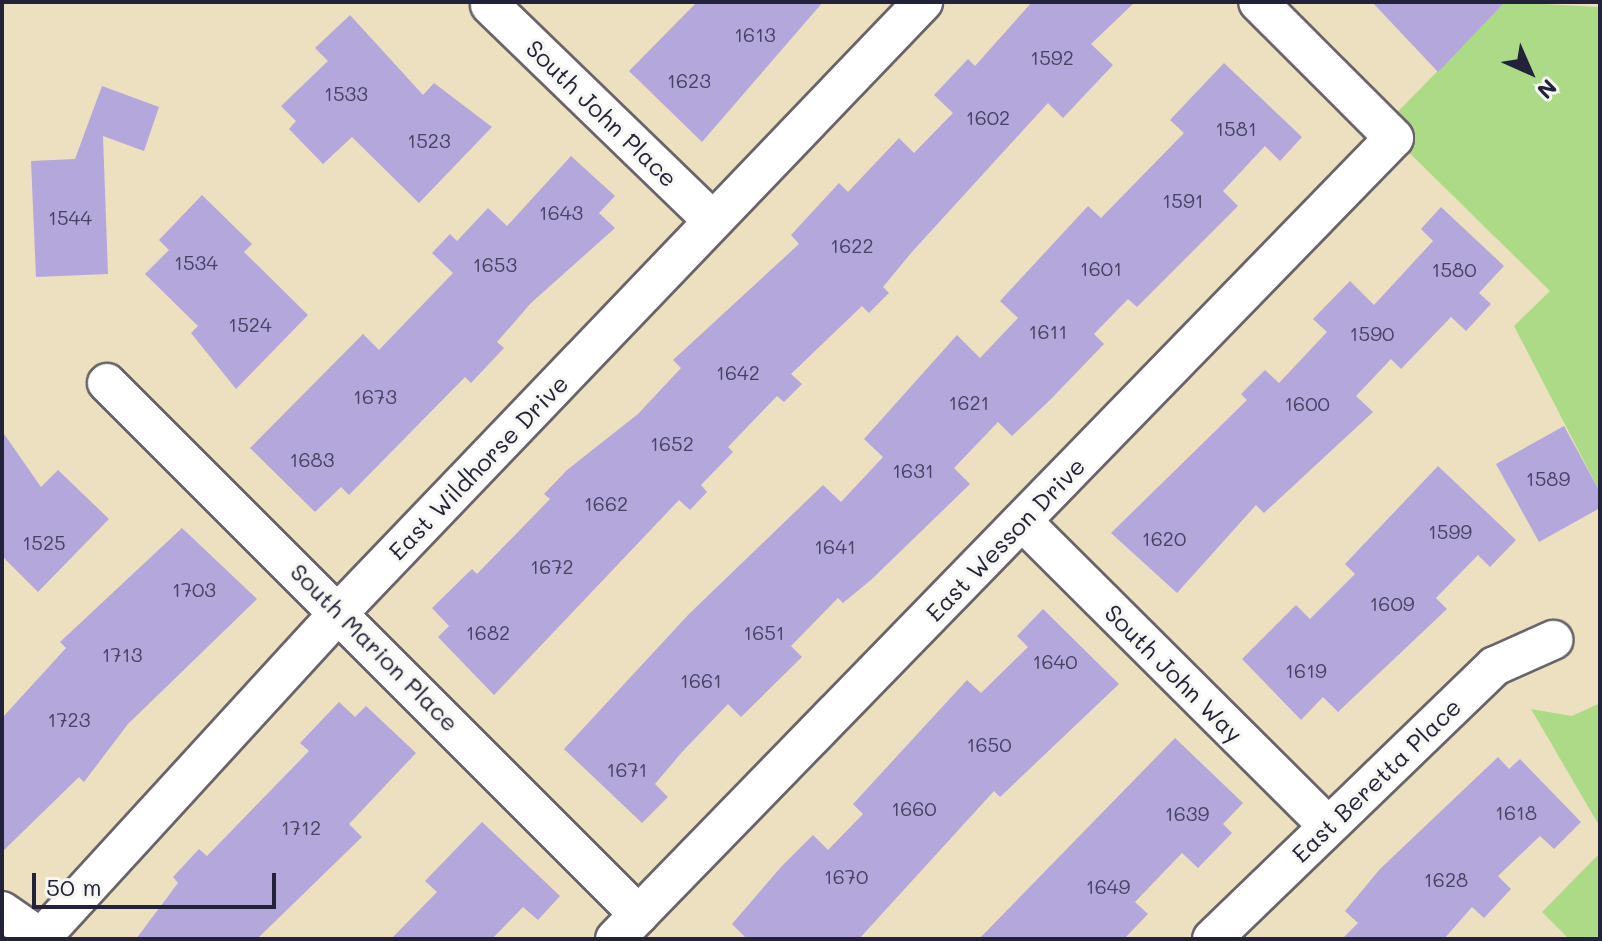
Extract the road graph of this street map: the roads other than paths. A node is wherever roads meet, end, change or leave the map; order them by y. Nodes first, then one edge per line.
1 (923, 2) edge
2 (1258, 2) edge
3 (490, 5) dead end
4 (713, 221) junction
5 (107, 383) dead end
6 (1022, 521) junction
7 (341, 610) junction
8 (1553, 640) dead end
9 (1327, 825) junction
10 (2, 911) edge
11 (627, 927) edge
12 (40, 938) edge
13 (1212, 939) edge

1 - 4 street, East Wildhorse Drive
2 - 6 street, East Wesson Drive
3 - 4 street, South John Place
4 - 7 street, East Wildhorse Drive
5 - 7 street, South Marion Place
6 - 9 street, South John Way
6 - 11 street, East Wesson Drive
7 - 11 street, South Marion Place
7 - 12 street, East Wildhorse Drive
8 - 9 street, East Beretta Place
9 - 13 street, East Beretta Place
10 - 12 street

